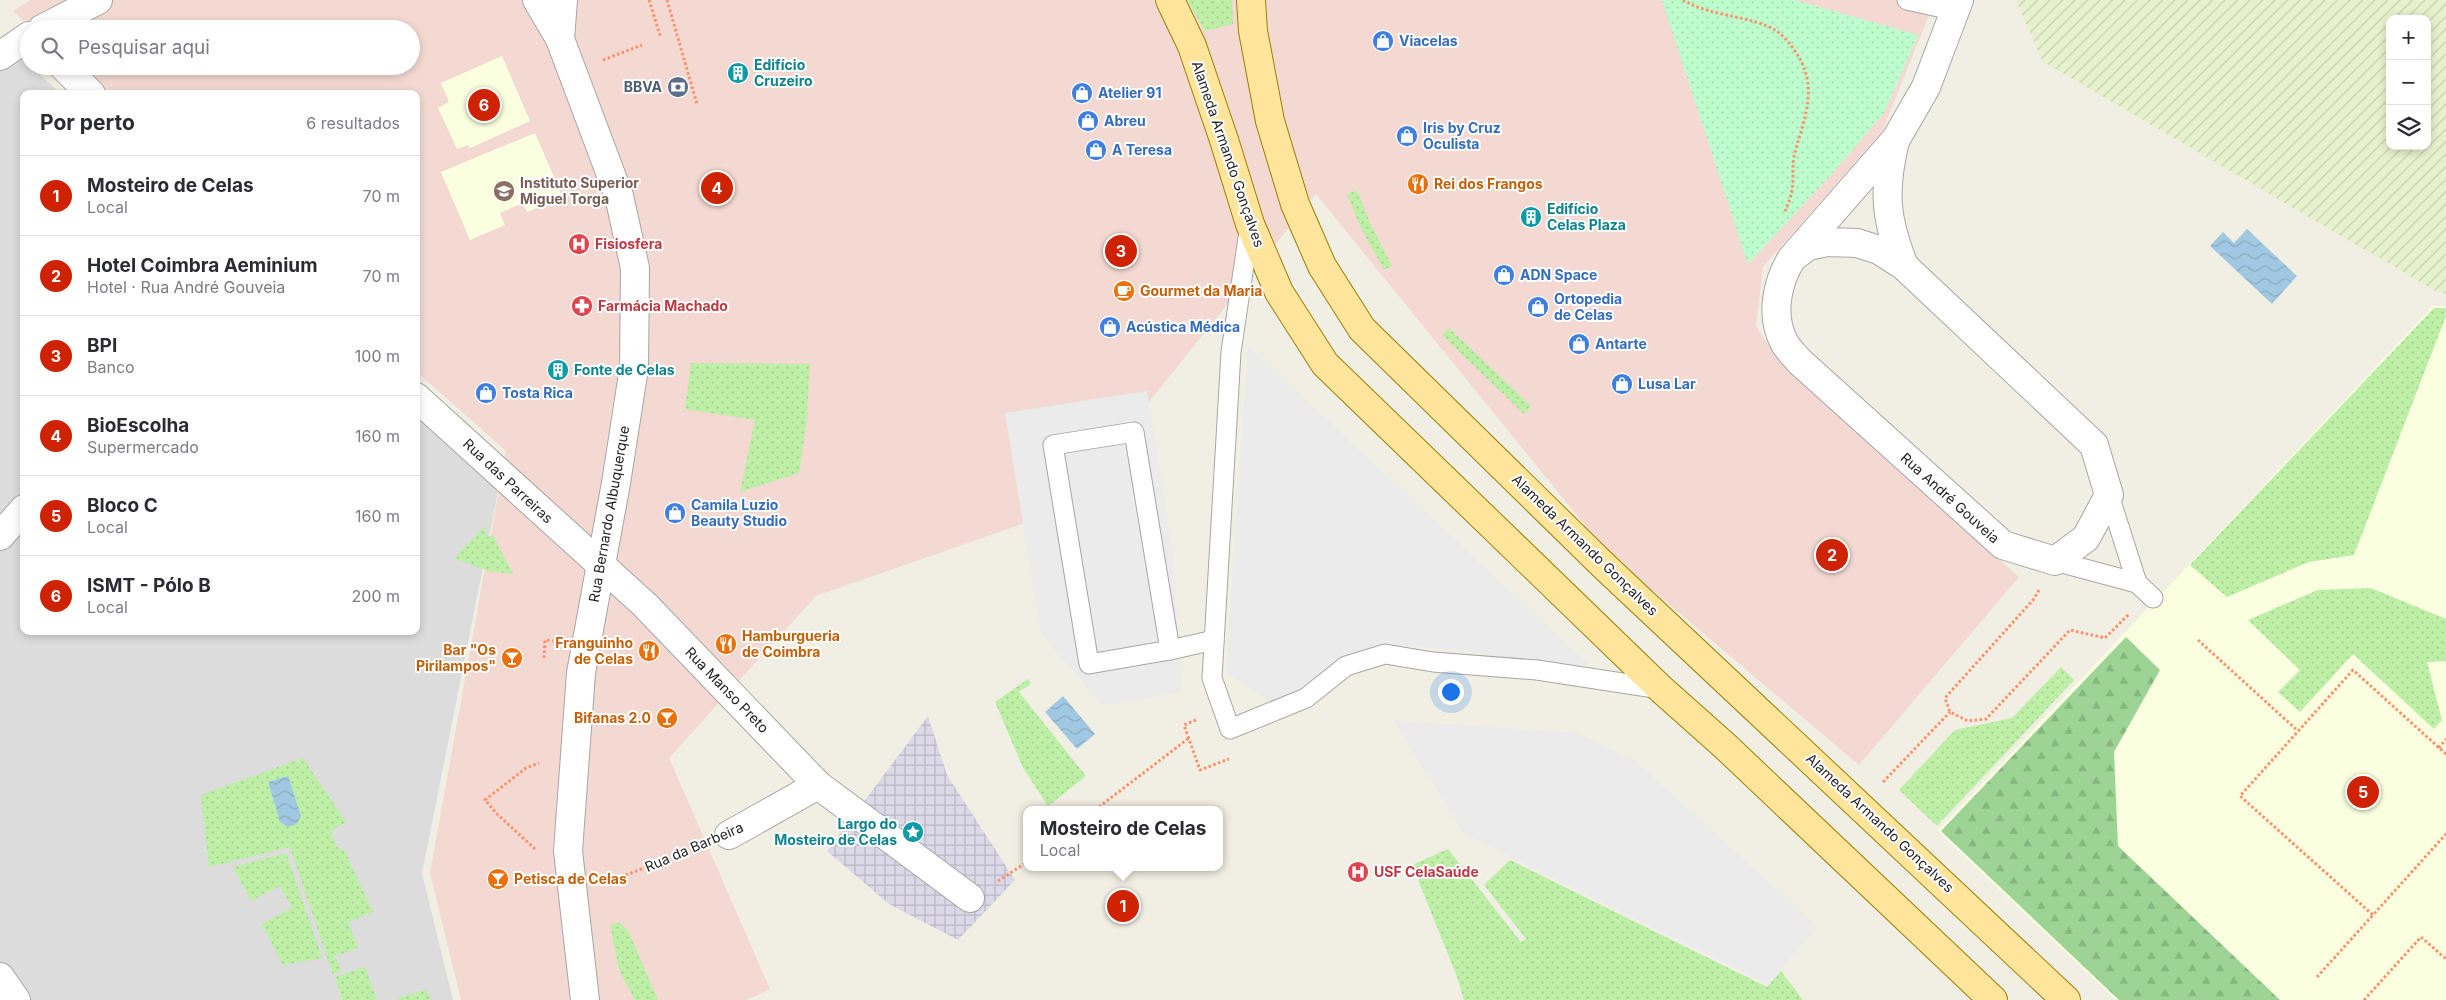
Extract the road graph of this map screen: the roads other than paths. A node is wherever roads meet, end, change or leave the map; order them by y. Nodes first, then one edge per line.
1 (98, 0) edge
2 (537, 0) edge
3 (563, 0) edge
4 (1170, 0) edge
5 (1251, 0) edge
6 (1907, 0) edge
7 (1957, 5) edge
8 (59, 20) edge
9 (560, 39) junction
10 (20, 42) edge
11 (0, 56) edge
12 (72, 75) edge
13 (88, 90) edge
14 (1896, 138) junction
15 (1250, 224) junction
16 (1792, 258) junction
17 (1904, 266) junction
18 (420, 401) edge
19 (2109, 495) junction
20 (20, 514) edge
21 (0, 536) edge
22 (2055, 561) junction
23 (600, 565) junction
24 (1214, 640) junction
25 (1170, 650) junction
26 (1661, 689) junction
27 (818, 785) junction
28 (729, 835) road end
29 (970, 898) dead end
30 (0, 977) edge
31 (16, 1000) edge
32 (585, 1000) edge
33 (1993, 1000) edge
34 (2066, 1000) edge

1 - 8 street
2 - 9 street
3 - 9 street
4 - 15 main road, Alameda Armando Gonçalves
5 - 34 main road, Alameda Armando Gonçalves
6 - 7 lane
7 - 14 street, Rua André Gouveia
9 - 23 street, Rua Bernardo Albuquerque
10 - 11 street
12 - 13 street
14 - 16 street, Rua André Gouveia
14 - 17 street, Rua André Gouveia
15 - 24 lane
15 - 26 main road, Alameda Armando Gonçalves
16 - 17 street, Rua André Gouveia
16 - 22 street, Rua André Gouveia
17 - 19 street, Rua André Gouveia
18 - 23 street, Rua das Parreiras
19 - 22 street
19 - 22 lane
20 - 21 street
23 - 27 street, Rua Manso Preto
23 - 32 street, Rua Bernardo Albuquerque
24 - 25 lane
24 - 26 lane
25 - 25 lane
26 - 33 main road, Alameda Armando Gonçalves
27 - 28 street, Rua da Barbeira
27 - 29 street, Rua Manso Preto
30 - 31 street

